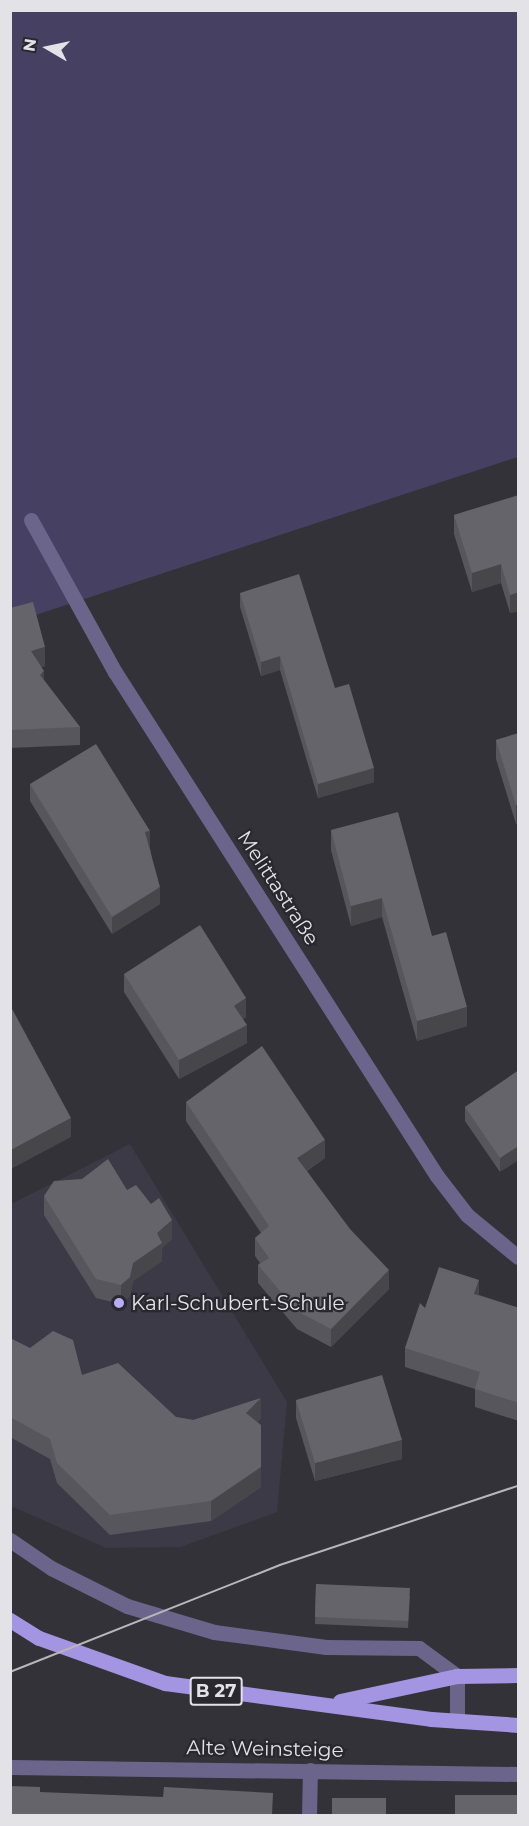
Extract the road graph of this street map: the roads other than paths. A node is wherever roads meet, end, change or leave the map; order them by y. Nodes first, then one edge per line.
1 (30, 520) dead end
2 (519, 1257) edge
3 (10, 1540) edge
4 (10, 1620) edge
5 (519, 1675) edge
6 (457, 1676) junction
7 (331, 1703) junction
8 (457, 1721) junction
9 (519, 1725) edge
10 (10, 1767) edge
11 (310, 1770) junction
12 (519, 1774) edge
13 (309, 1815) edge

1 - 2 street, Melittastraße
3 - 6 street
4 - 7 main road, B 27
5 - 6 main road, B 27
6 - 7 main road, B 27
6 - 8 street
7 - 8 main road, B 27
8 - 9 main road, B 27
10 - 11 street, Alte Weinsteige
11 - 12 street, Alte Weinsteige
11 - 13 street

